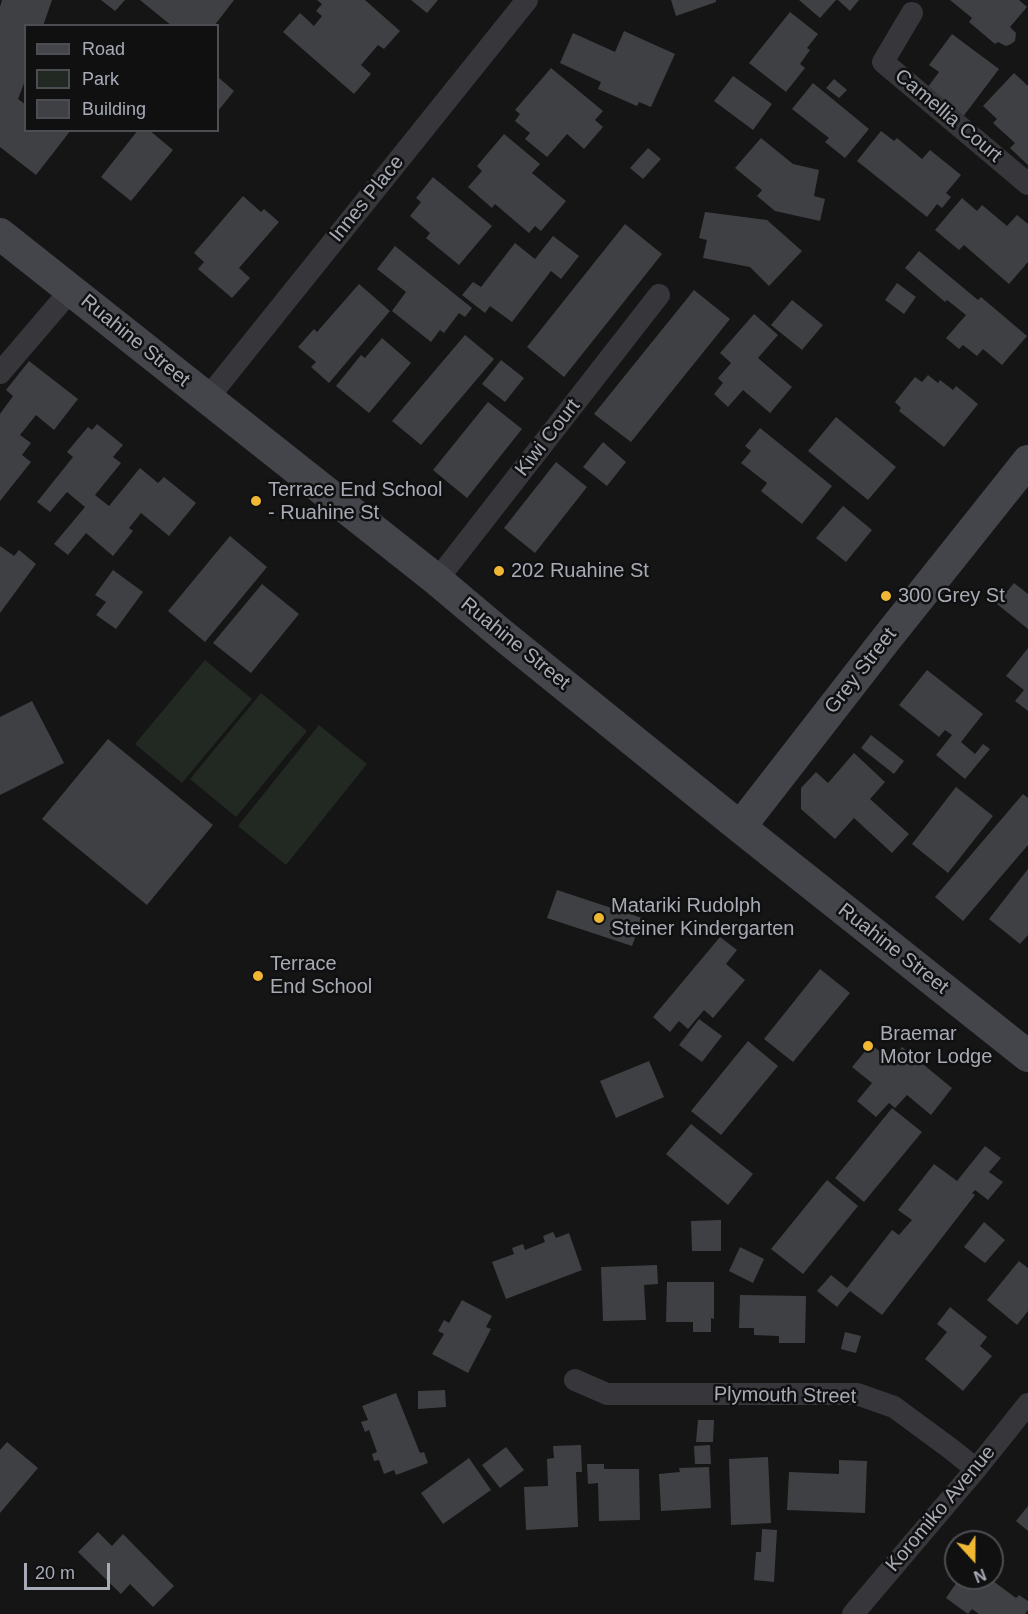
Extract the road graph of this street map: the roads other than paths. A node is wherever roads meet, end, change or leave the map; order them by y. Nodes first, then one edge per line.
1 (527, 0) edge
2 (912, 13) dead end
3 (1028, 184) edge
4 (0, 234) edge
5 (71, 290) junction
6 (659, 295) dead end
7 (0, 373) edge
8 (207, 399) junction
9 (1028, 461) edge
10 (436, 580) junction
11 (740, 827) junction
12 (1028, 1056) edge
13 (575, 1380) dead end
14 (1028, 1404) edge
15 (976, 1469) junction
16 (853, 1614) edge

1 - 8 street, Innes Place
2 - 3 street, Camellia Court
4 - 5 main road, Ruahine Street
5 - 7 street
5 - 8 main road, Ruahine Street
6 - 10 street, Kiwi Court
8 - 10 main road, Ruahine Street
9 - 11 main road, Grey Street
10 - 11 main road, Ruahine Street
11 - 12 main road, Ruahine Street
13 - 15 street, Plymouth Street
14 - 15 street, Koromiko Avenue
15 - 16 street, Koromiko Avenue

